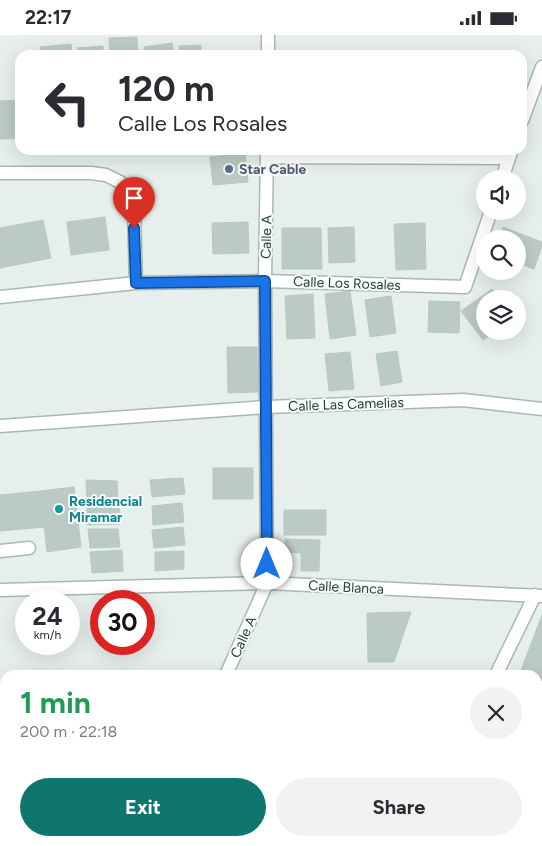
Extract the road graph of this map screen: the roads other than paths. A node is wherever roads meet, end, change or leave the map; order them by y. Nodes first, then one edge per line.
1 (268, 35) edge
2 (268, 50) edge
3 (542, 67) edge
4 (527, 108) edge
5 (267, 155) edge
6 (511, 155) edge
7 (505, 170) edge
8 (0, 173) edge
9 (488, 220) edge
10 (265, 281) junction
11 (136, 283) junction
12 (0, 297) edge
13 (266, 407) junction
14 (542, 409) edge
15 (0, 426) edge
16 (29, 548) dead end
17 (0, 551) edge
18 (267, 583) junction
19 (0, 590) edge
20 (539, 596) edge
21 (228, 670) edge
22 (499, 670) edge

1 - 2 street
3 - 4 street
5 - 10 street, Calle A
6 - 7 street
8 - 11 street
9 - 10 street, Calle Los Rosales
10 - 11 street, Calle Los Rosales
10 - 13 street, Calle A
11 - 12 street, Calle Los Rosales
13 - 14 street, Calle Las Camelias
13 - 15 street, Calle Las Camelias
13 - 18 street, Calle A
16 - 17 street
18 - 19 street, Calle Blanca
18 - 20 street, Calle Blanca
18 - 21 street, Calle A
20 - 22 street

